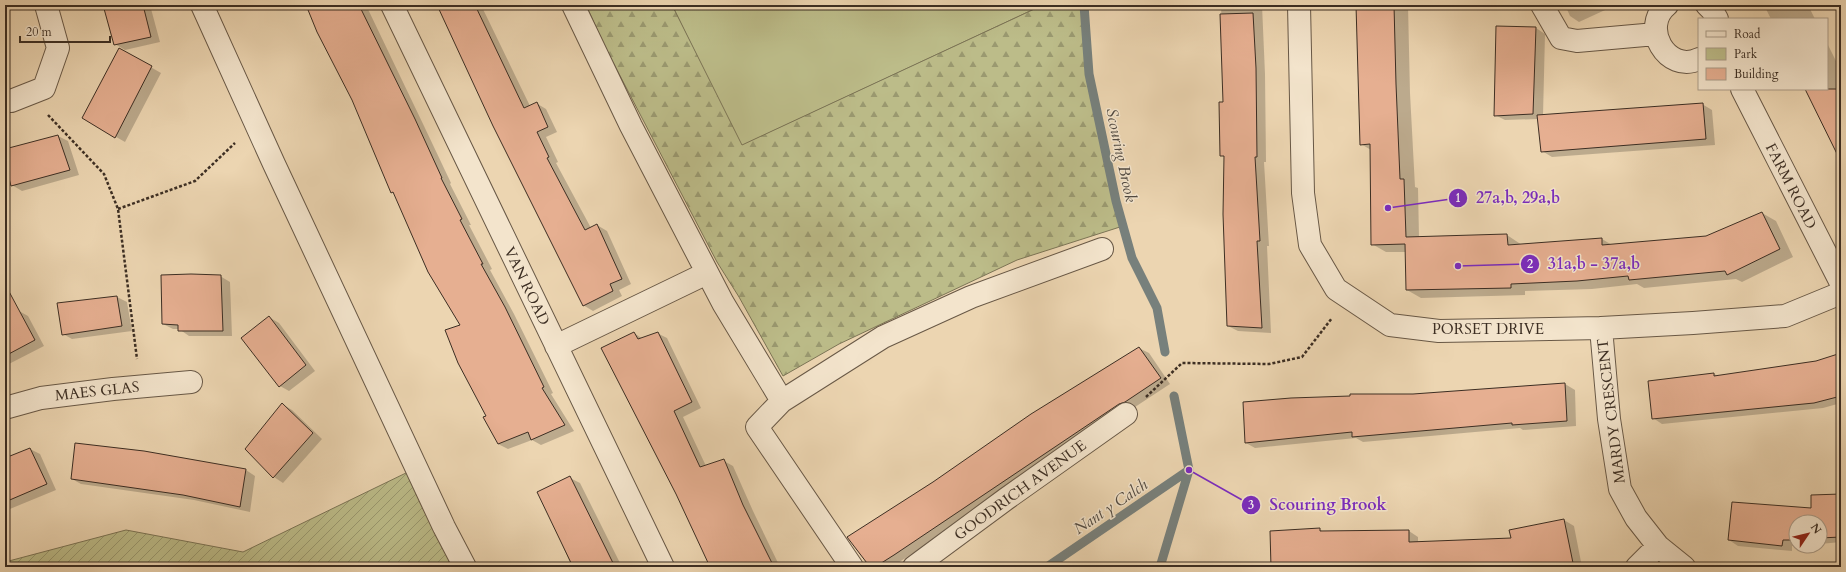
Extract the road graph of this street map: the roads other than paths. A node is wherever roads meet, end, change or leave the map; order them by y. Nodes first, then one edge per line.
1 (46, 5) edge
2 (202, 5) edge
3 (392, 5) edge
4 (573, 5) edge
5 (1299, 5) edge
6 (1542, 5) edge
7 (1668, 5) edge
8 (1707, 5) edge
9 (1716, 18) edge
10 (1656, 34) junction
11 (1698, 59) edge
12 (1743, 90) edge
13 (5, 101) edge
14 (1102, 249) dead end
15 (707, 272) junction
16 (1841, 283) edge
17 (1841, 294) edge
18 (1601, 328) junction
19 (556, 346) junction
20 (191, 382) dead end
21 (782, 400) junction
22 (5, 408) edge
23 (1126, 414) road end
24 (1658, 546) junction
25 (465, 567) edge
26 (662, 567) edge
27 (852, 567) edge
28 (914, 567) edge
29 (1637, 567) edge
30 (1684, 567) edge

1 - 13 street
2 - 25 street
3 - 19 street, VAN ROAD
4 - 15 street
5 - 18 street, PORSET DRIVE
6 - 10 street
7 - 10 street
8 - 9 street
10 - 11 street
12 - 16 street, FARM ROAD
14 - 21 street
15 - 19 street
15 - 21 street
17 - 18 street, PORSET DRIVE
18 - 24 street, MARDY CRESCENT
19 - 26 street, VAN ROAD
20 - 22 street, MAES GLAS
21 - 27 street
23 - 28 street, GOODRICH AVENUE
24 - 29 street
24 - 30 street, MARDY CRESCENT

